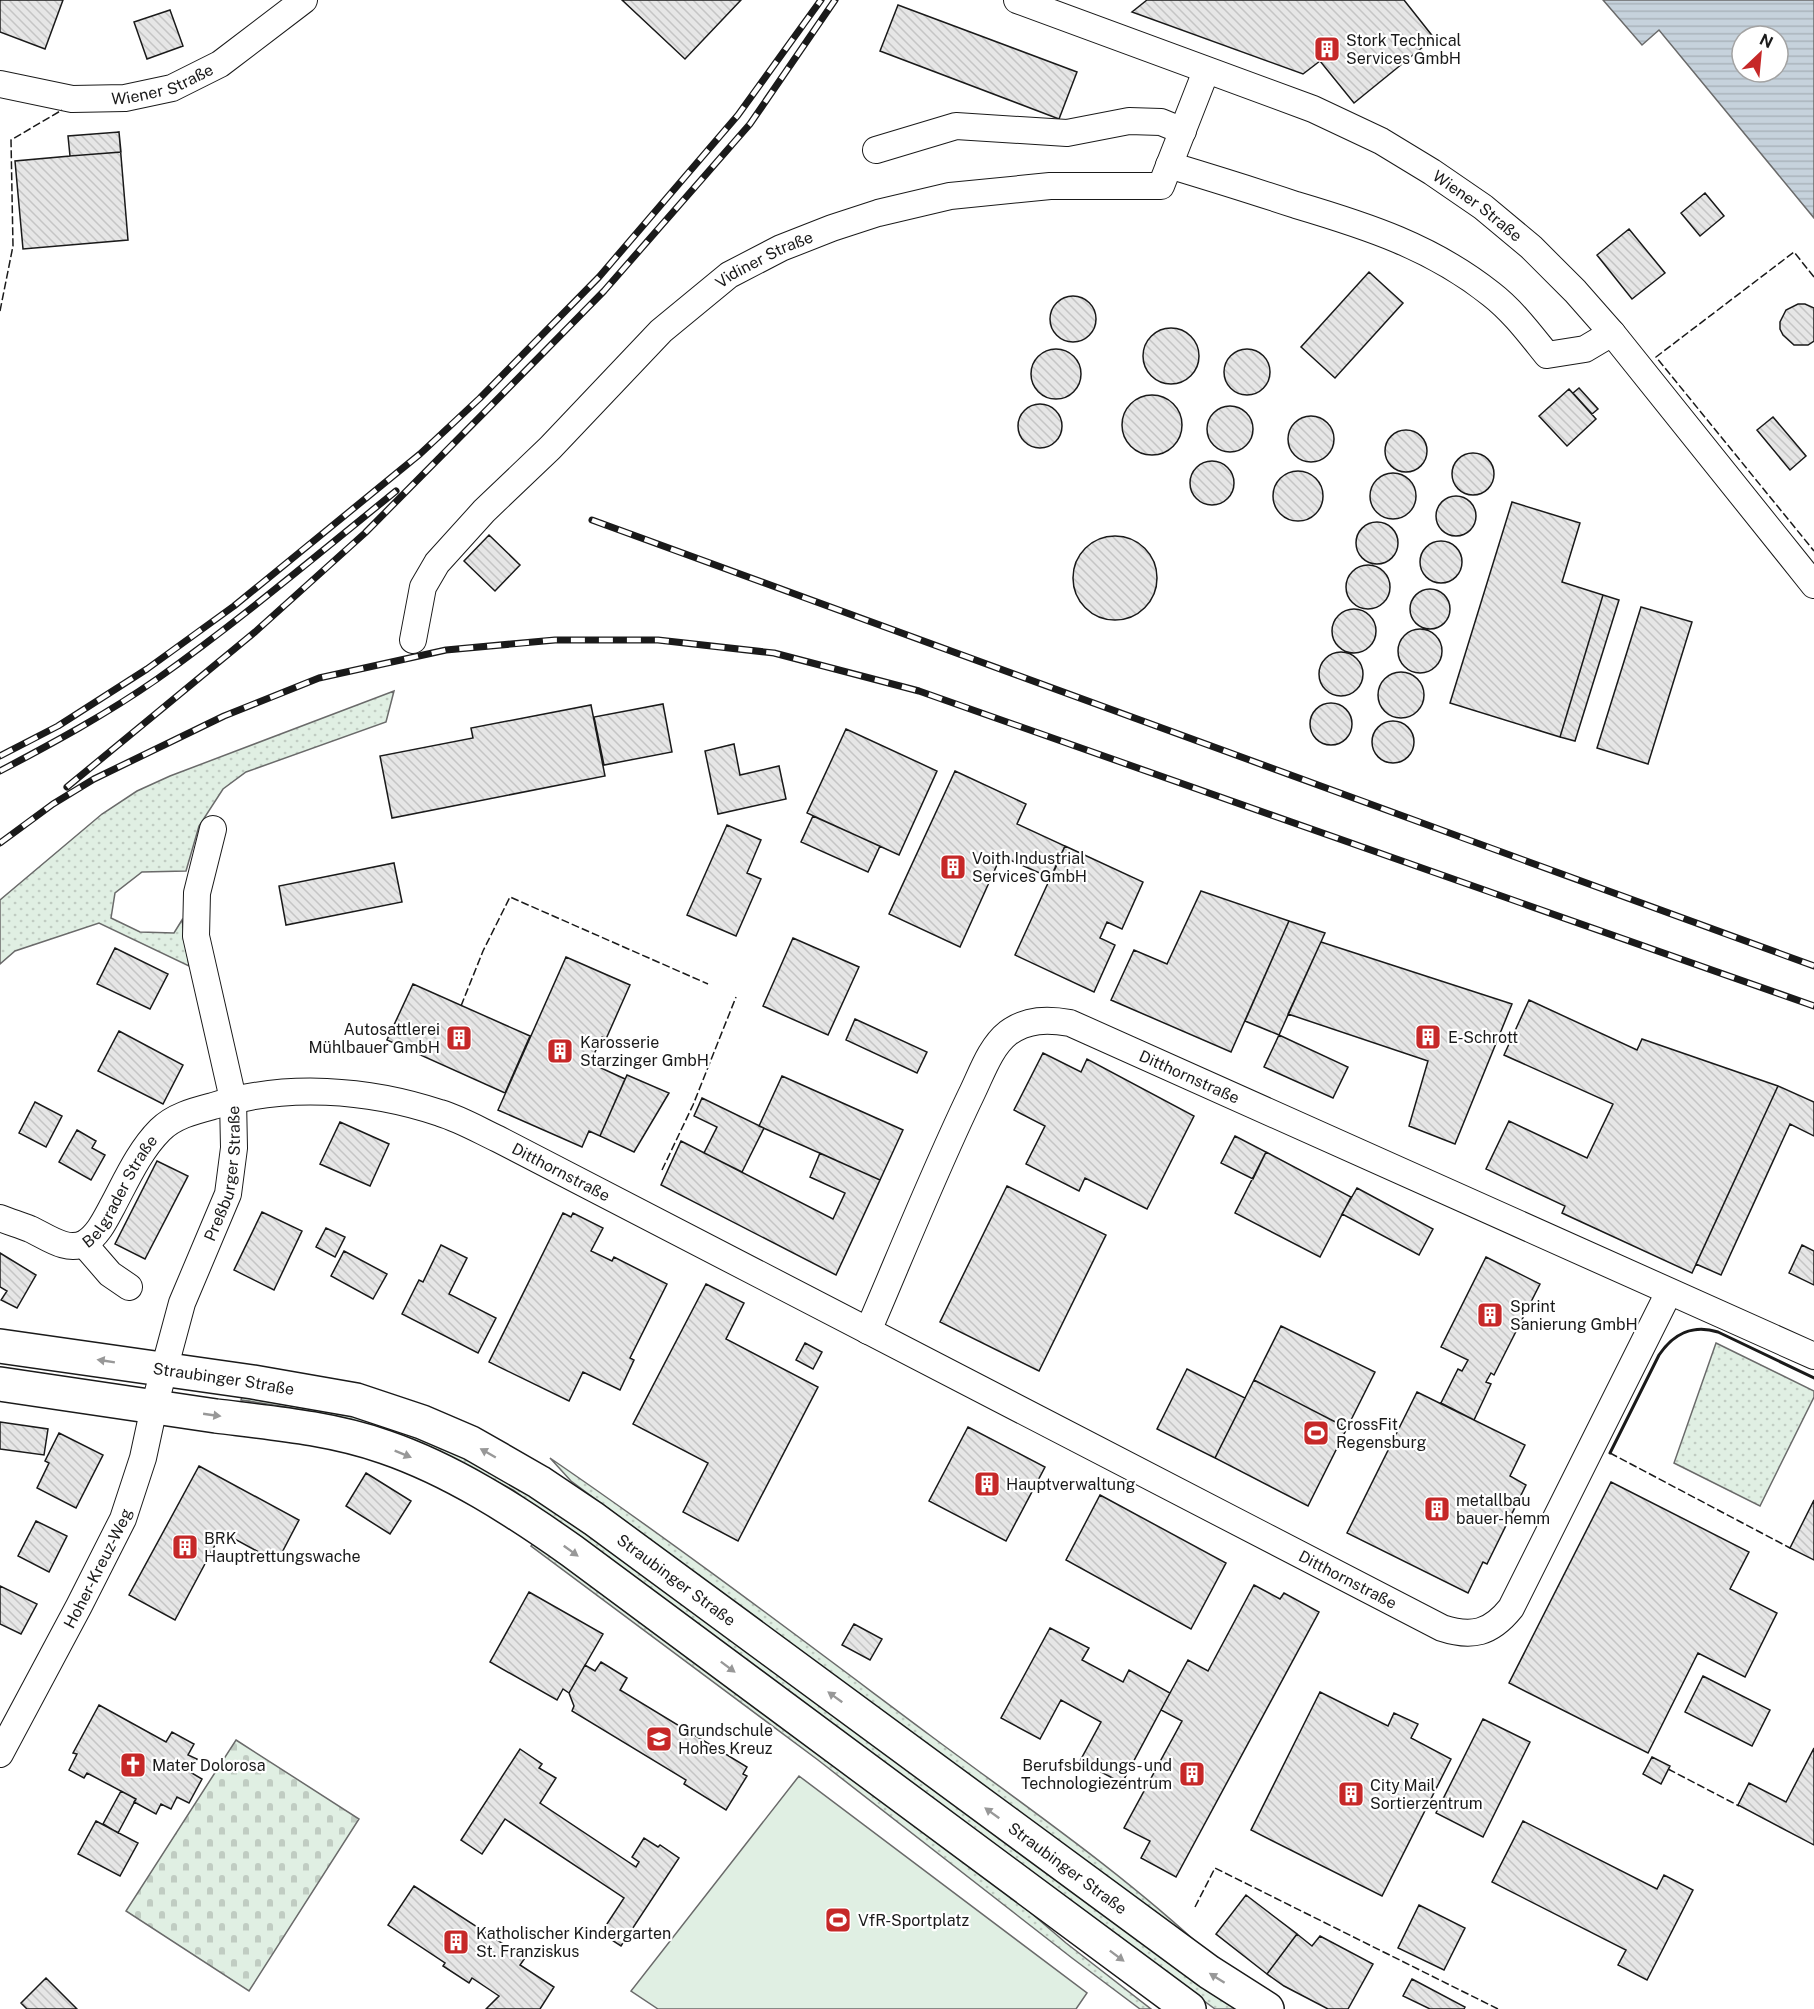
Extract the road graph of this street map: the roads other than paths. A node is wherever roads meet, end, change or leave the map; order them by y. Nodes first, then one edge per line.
1 (304, 0) edge
2 (1017, 0) edge
3 (1206, 71) junction
4 (0, 84) edge
5 (1183, 131) junction
6 (876, 150) dead end
7 (1169, 165) junction
8 (1612, 333) junction
9 (1814, 585) edge
10 (413, 640) dead end
11 (213, 830) dead end
12 (233, 1099) junction
13 (0, 1218) edge
14 (84, 1244) junction
15 (129, 1287) dead end
16 (1669, 1292) junction
17 (868, 1331) junction
18 (0, 1346) edge
19 (1814, 1356) edge
20 (164, 1370) junction
21 (0, 1384) edge
22 (154, 1407) junction
23 (0, 1754) edge
24 (1189, 2009) edge
25 (1267, 2009) edge

1 - 4 street, Wiener Straße
2 - 3 street, Wiener Straße
3 - 5 street, Vidiner Straße
3 - 8 street, Wiener Straße
5 - 6 street
5 - 7 street, Vidiner Straße
7 - 8 street
7 - 10 street, Vidiner Straße
8 - 9 street, Wiener Straße
11 - 12 street, Preßburger Straße
12 - 14 street, Belgrader Straße
12 - 17 street, Ditthornstraße
12 - 20 street, Preßburger Straße
13 - 14 street, Belgrader Straße
14 - 15 street
16 - 17 street, Ditthornstraße
16 - 17 street, Ditthornstraße
16 - 19 street, Ditthornstraße
20 -> 18 main road, Straubinger Straße
20 - 22 street, Hoher-Kreuz-Weg
25 -> 20 main road, Straubinger Straße
21 - 22 main road
22 - 23 street, Hoher-Kreuz-Weg
22 -> 24 main road

